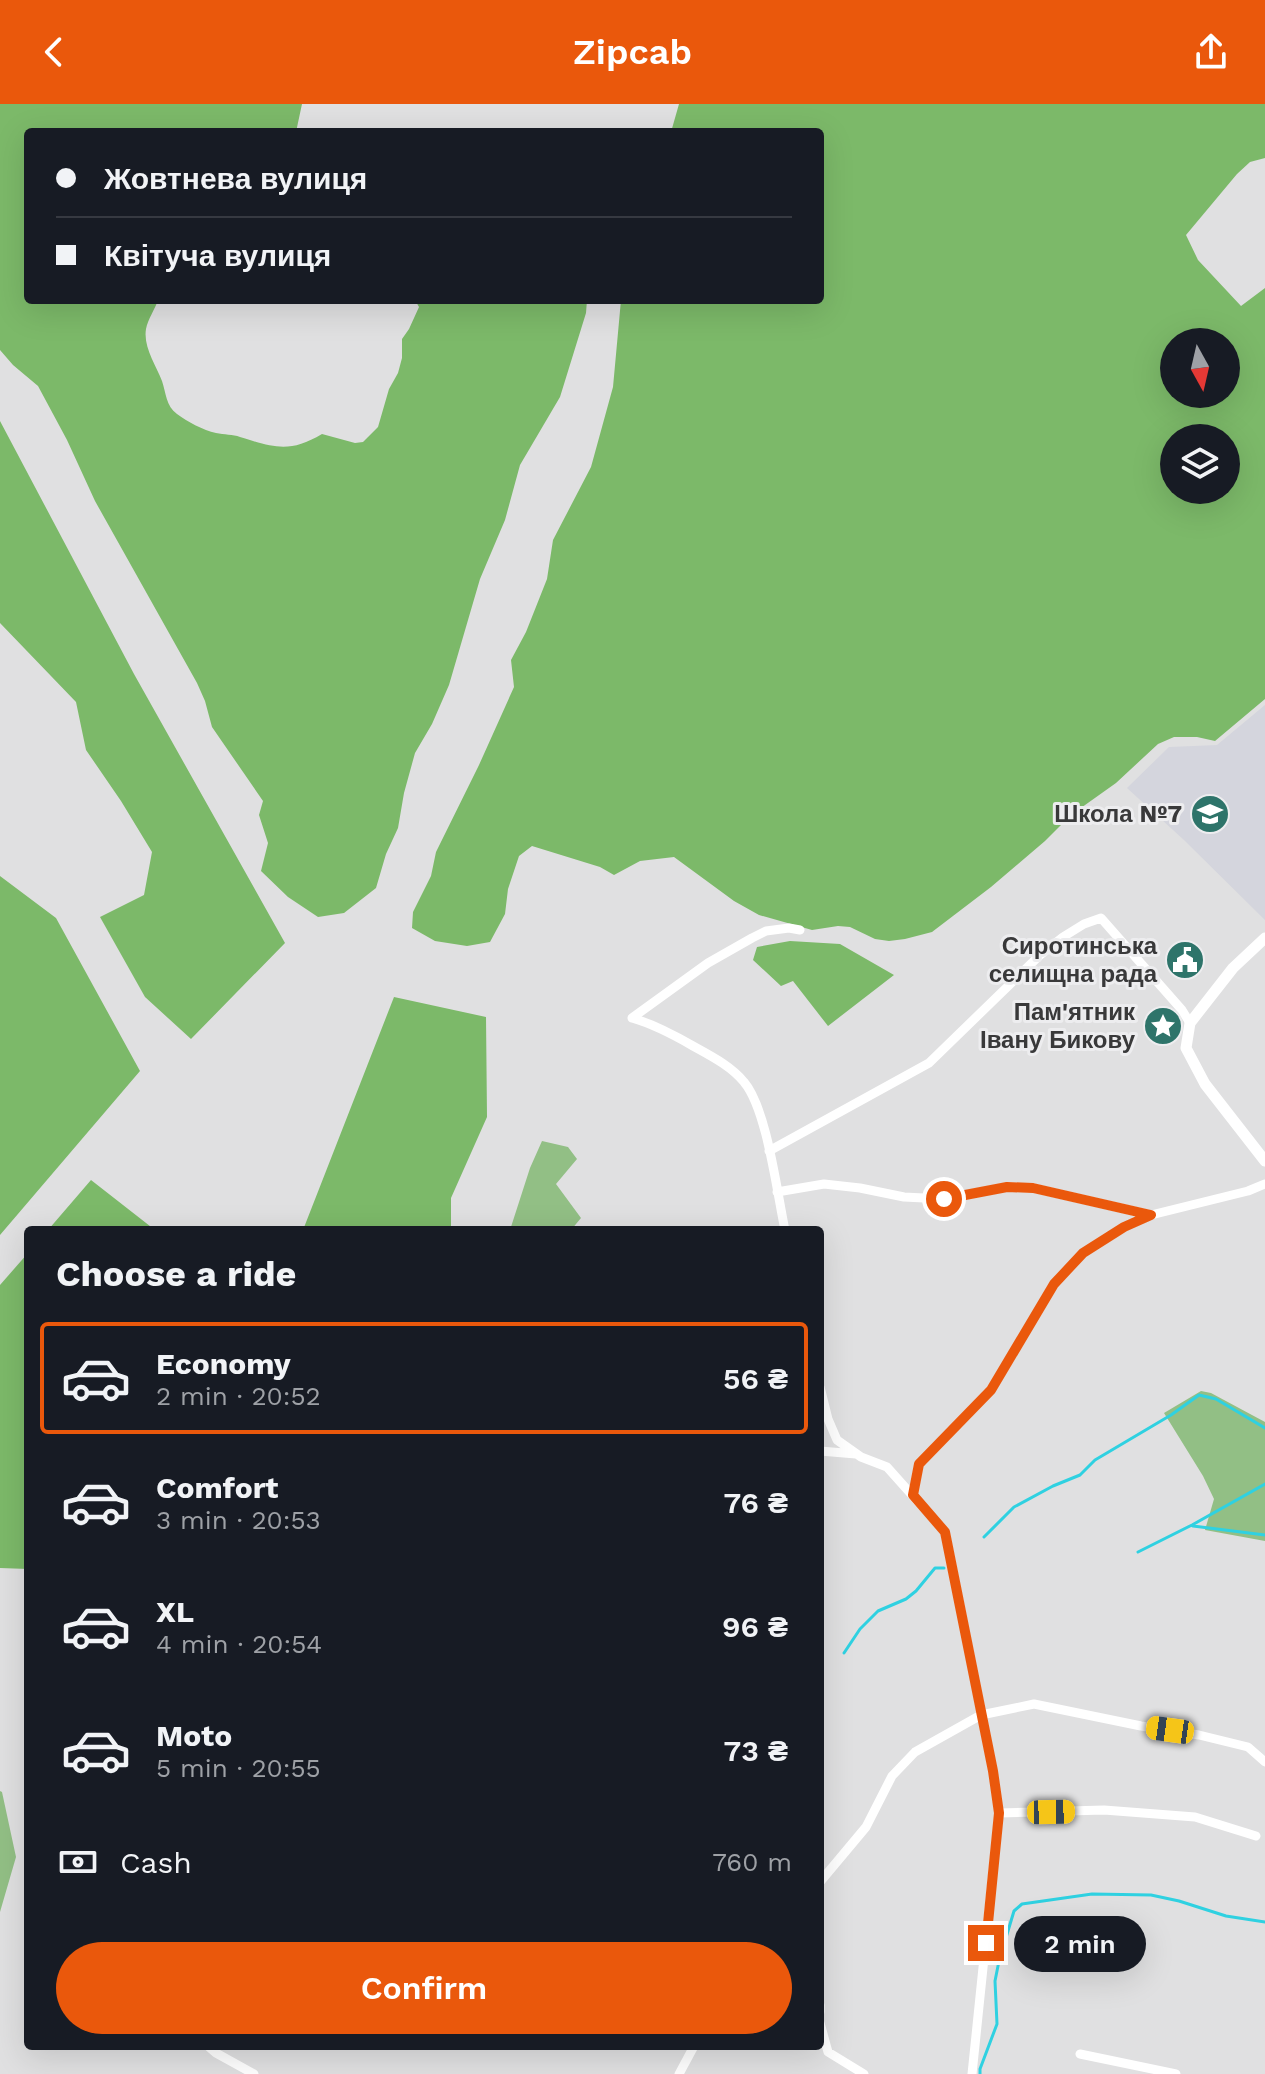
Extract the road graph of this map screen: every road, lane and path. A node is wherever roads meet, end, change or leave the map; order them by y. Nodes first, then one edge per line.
1 (800, 930) dead end
2 (1265, 938) edge
3 (1190, 1023) junction
4 (769, 1151) junction
5 (1265, 1161) edge
6 (1265, 1184) edge
7 (777, 1192) junction
8 (1151, 1215) junction
9 (784, 1226) edge
10 (824, 1403) edge
11 (824, 1451) edge
12 (859, 1455) junction
13 (913, 1495) junction
14 (981, 1715) junction
15 (1265, 1762) edge
16 (999, 1813) junction
17 (1256, 1836) dead end
18 (824, 1877) edge
19 (824, 2038) edge
20 (213, 2050) edge
21 (692, 2050) edge
22 (1080, 2054) dead end
23 (254, 2074) edge
24 (679, 2074) edge
25 (864, 2074) edge
26 (972, 2074) edge
27 (1176, 2074) edge

1 - 4 street
2 - 3 street
3 - 4 street
3 - 5 street
4 - 7 street
6 - 8 street
7 - 8 street
7 - 9 street
8 - 13 street
10 - 12 street
11 - 12 street
12 - 13 street
13 - 14 street
14 - 15 street
14 - 16 street
14 - 18 street
16 - 17 street
16 - 26 street
19 - 25 street
20 - 23 street
21 - 24 street
22 - 27 street

